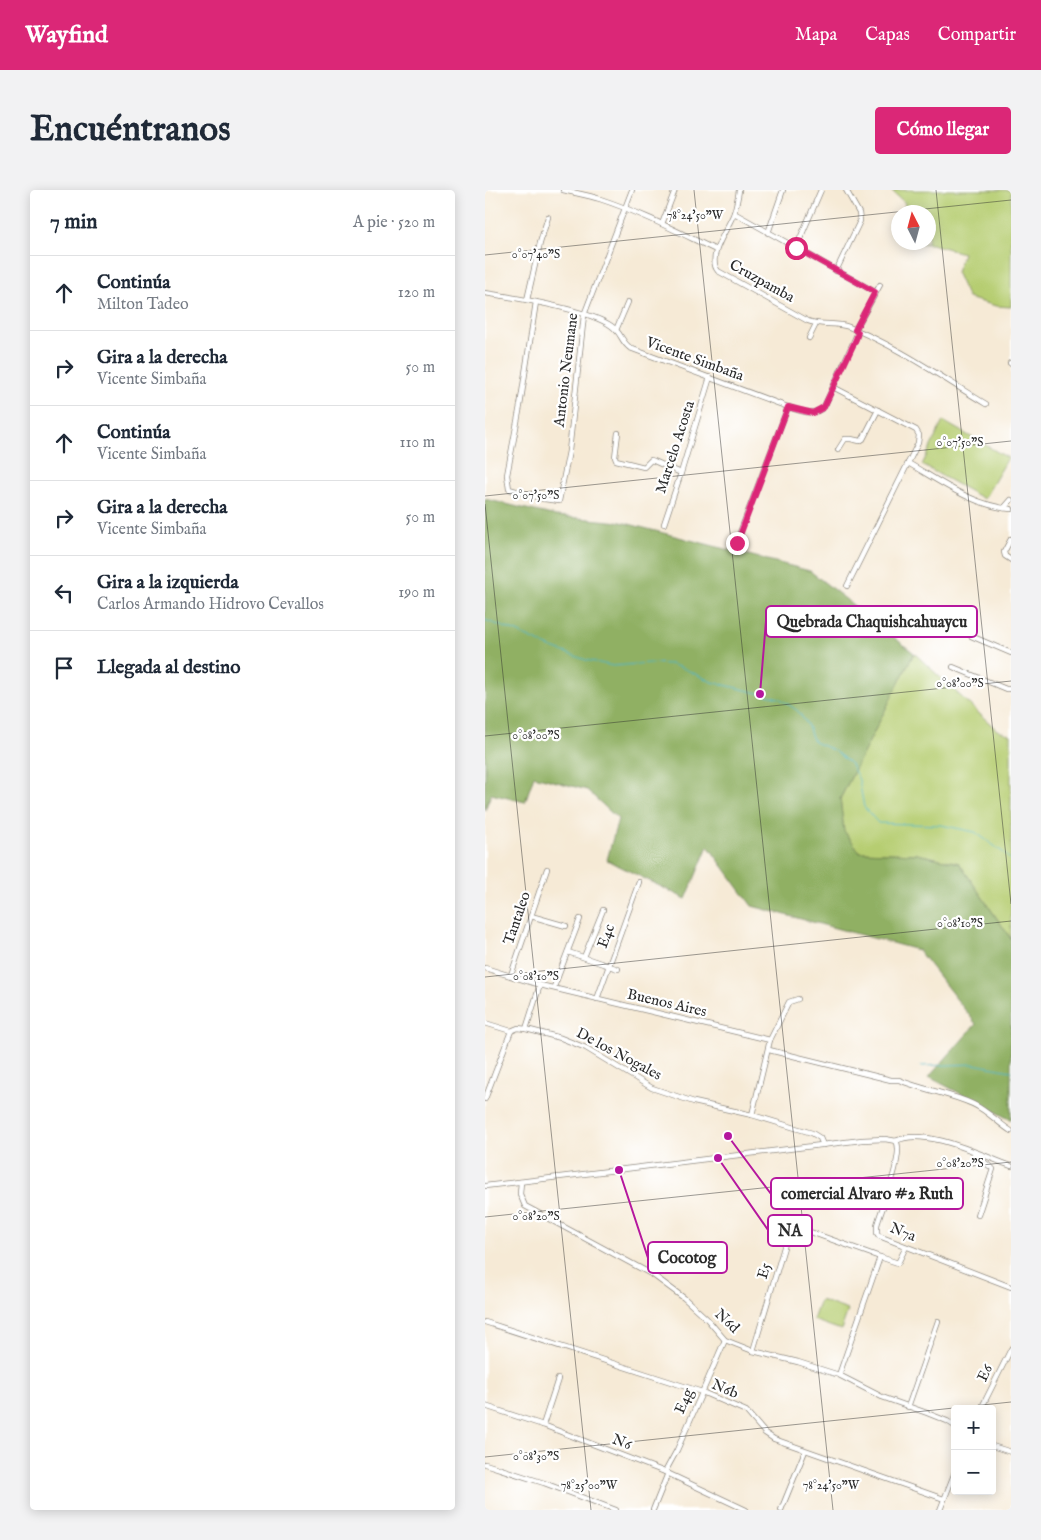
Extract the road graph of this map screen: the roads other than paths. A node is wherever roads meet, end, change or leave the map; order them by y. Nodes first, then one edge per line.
1 (563, 190) edge
2 (632, 190) edge
3 (675, 190) edge
4 (739, 190) edge
5 (783, 190) edge
6 (821, 190) edge
7 (846, 190) edge
8 (624, 208) junction
9 (734, 213) junction
10 (548, 217) dead end
11 (662, 224) junction
12 (768, 233) junction
13 (796, 248) junction
14 (716, 250) junction
15 (836, 270) junction
16 (880, 285) dead end
17 (875, 292) junction
18 (485, 293) edge
19 (527, 300) junction
20 (536, 302) junction
21 (628, 302) dead end
22 (584, 315) junction
23 (816, 324) junction
24 (616, 330) junction
25 (857, 331) junction
26 (809, 338) dead end
27 (710, 377) junction
28 (833, 387) junction
29 (986, 404) dead end
30 (788, 407) junction
31 (878, 410) junction
32 (618, 433) dead end
33 (838, 450) dead end
34 (908, 463) junction
35 (681, 472) junction
36 (1011, 500) edge
37 (1005, 508) junction
38 (1011, 509) edge
39 (663, 524) dead end
40 (1011, 539) edge
41 (737, 543) dead end
42 (1011, 560) edge
43 (847, 586) dead end
44 (971, 636) dead end
45 (1011, 654) edge
46 (953, 668) dead end
47 (1009, 689) edge
48 (547, 869) dead end
49 (639, 882) dead end
50 (603, 910) dead end
51 (531, 916) junction
52 (580, 919) dead end
53 (565, 926) dead end
54 (568, 952) junction
55 (584, 957) junction
56 (609, 966) junction
57 (485, 968) edge
58 (618, 969) dead end
59 (511, 975) junction
60 (540, 985) junction
61 (554, 987) junction
62 (597, 998) junction
63 (798, 999) dead end
64 (485, 1023) edge
65 (526, 1029) junction
66 (511, 1031) junction
67 (770, 1040) junction
68 (769, 1050) junction
69 (487, 1084) edge
70 (485, 1099) edge
71 (753, 1115) junction
72 (1011, 1131) edge
73 (896, 1141) junction
74 (823, 1145) junction
75 (971, 1151) junction
76 (1011, 1166) edge
77 (521, 1182) junction
78 (485, 1186) edge
79 (978, 1215) dead end
80 (906, 1247) junction
81 (880, 1257) junction
82 (1011, 1287) edge
83 (938, 1321) dead end
84 (485, 1322) edge
85 (725, 1340) junction
86 (1011, 1349) edge
87 (753, 1351) junction
88 (839, 1375) junction
89 (558, 1379) dead end
90 (702, 1392) junction
91 (983, 1405) edge
92 (485, 1406) edge
93 (908, 1407) junction
94 (951, 1424) edge
95 (543, 1425) junction
96 (996, 1447) edge
97 (805, 1451) junction
98 (1011, 1452) edge
99 (485, 1464) edge
100 (667, 1473) junction
101 (951, 1482) edge
102 (944, 1500) junction
103 (616, 1510) edge
104 (653, 1510) edge
105 (746, 1510) edge
106 (781, 1510) edge
107 (940, 1510) edge

1 - 8 street, Cruzpamba
2 - 8 street, Antonio Neumane
3 - 11 street
4 - 9 street
5 - 12 street
6 - 13 street
7 - 15 street
8 - 11 street, Cruzpamba
8 - 22 street, Antonio Neumane
9 - 12 street
9 - 14 street
10 - 19 street
11 - 14 street, Cruzpamba
12 - 13 street
13 - 15 street
14 - 23 street, Cruzpamba
15 - 17 street
16 - 17 street, Vicente Simbaña
17 - 25 street, Vicente Simbaña
18 - 19 street, Vicente Simbaña
19 - 20 street, Vicente Simbaña
20 - 22 street, Vicente Simbaña
20 - 22 street, Antonio Neumane
21 - 24 street
22 - 24 street, Vicente Simbaña
23 - 25 street, Cruzpamba
23 - 26 street
24 - 27 street, Vicente Simbaña
25 - 28 street, Vicente Simbaña
25 - 29 street, Cruzpamba
27 - 30 street, Vicente Simbaña
27 - 35 street, Marcelo Acosta
28 - 30 street, Vicente Simbaña
28 - 31 street
30 - 41 street
31 - 33 street
31 - 34 street
32 - 35 street
34 - 37 street
34 - 43 street
35 - 39 street, Marcelo Acosta
36 - 37 street
37 - 38 street
40 - 42 street
44 - 45 street
46 - 47 street
48 - 51 street, Tantaleo
49 - 56 street, E4c
50 - 55 street
51 - 53 street
51 - 59 street, Tantaleo
52 - 54 street
54 - 55 street
54 - 61 street
55 - 56 street
56 - 58 street
56 - 62 street, E4c
57 - 59 street, Buenos Aires
59 - 60 street, Buenos Aires
60 - 61 street, Buenos Aires
60 - 65 street
61 - 62 street, Buenos Aires
62 - 67 street, Buenos Aires
63 - 67 street
64 - 66 street, De los Nogales
65 - 66 street, De los Nogales
65 - 71 street, De los Nogales
66 - 69 street
67 - 68 street
68 - 71 street
68 - 72 street
69 - 70 street
71 - 74 street, De los Nogales
73 - 74 street
73 - 75 street
73 - 80 street, N7a
74 - 77 street
75 - 76 street
75 - 79 street
77 - 78 street
77 - 85 street, N6d
80 - 81 street
80 - 82 street, N7a
81 - 87 street, E5
81 - 88 street
83 - 93 street
84 - 90 street, N6b
85 - 87 street, N6d
85 - 90 street, E4g
86 - 91 street, E6
87 - 88 street, N6d
88 - 93 street, N6d
89 - 95 street
90 - 97 street, N6b
90 - 100 street, E4g
92 - 95 street, N6
93 - 94 street, N6d
95 - 100 street, N6
96 - 98 street
97 - 102 street, N6b
97 - 106 street
99 - 103 street
100 - 104 street, E4g
100 - 105 street, N6
101 - 102 street
102 - 107 street

